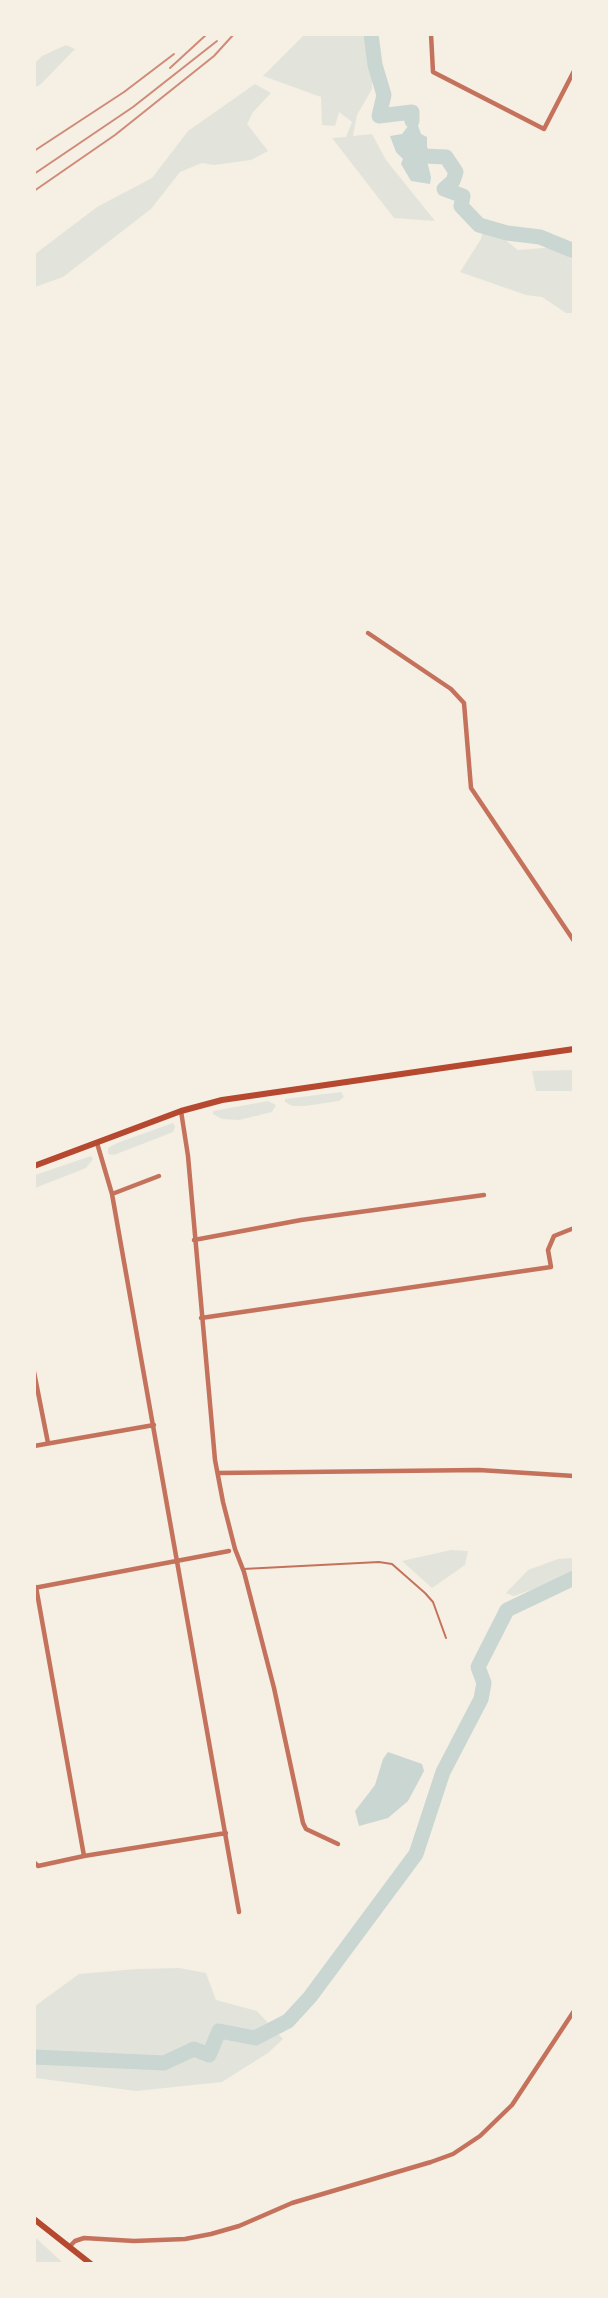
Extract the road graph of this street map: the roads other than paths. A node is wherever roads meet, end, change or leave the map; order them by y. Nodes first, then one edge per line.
1 (431, 34) edge
2 (573, 71) edge
3 (368, 633) dead end
4 (573, 941) edge
5 (573, 1049) edge
6 (181, 1111) junction
7 (97, 1143) junction
8 (34, 1167) edge
9 (159, 1176) dead end
10 (112, 1194) junction
11 (484, 1195) dead end
12 (573, 1228) edge
13 (194, 1240) junction
14 (201, 1318) junction
15 (34, 1372) edge
16 (154, 1425) junction
17 (48, 1443) junction
18 (34, 1446) edge
19 (218, 1473) junction
20 (573, 1476) edge
21 (229, 1551) dead end
22 (177, 1560) junction
23 (243, 1569) junction
24 (35, 1587) edge
25 (446, 1638) dead end
26 (226, 1833) junction
27 (338, 1844) dead end
28 (84, 1856) junction
29 (34, 1862) edge
30 (239, 1912) dead end
31 (573, 2011) edge
32 (34, 2219) edge
33 (69, 2247) junction
34 (91, 2264) edge

1 - 2 street
3 - 4 street
5 - 6 main road
6 - 7 main road
6 - 13 street
7 - 8 main road
7 - 10 street
9 - 10 street
10 - 16 street
11 - 13 street
12 - 14 street
13 - 14 street
14 - 19 street
15 - 17 street
16 - 17 street
16 - 22 street
17 - 18 street
19 - 20 street
19 - 23 street
21 - 22 street
22 - 24 street
22 - 26 street
23 - 25 lane
23 - 27 street
24 - 28 street
26 - 28 street
26 - 30 street
28 - 29 street
31 - 33 street
32 - 33 main road
33 - 34 main road

